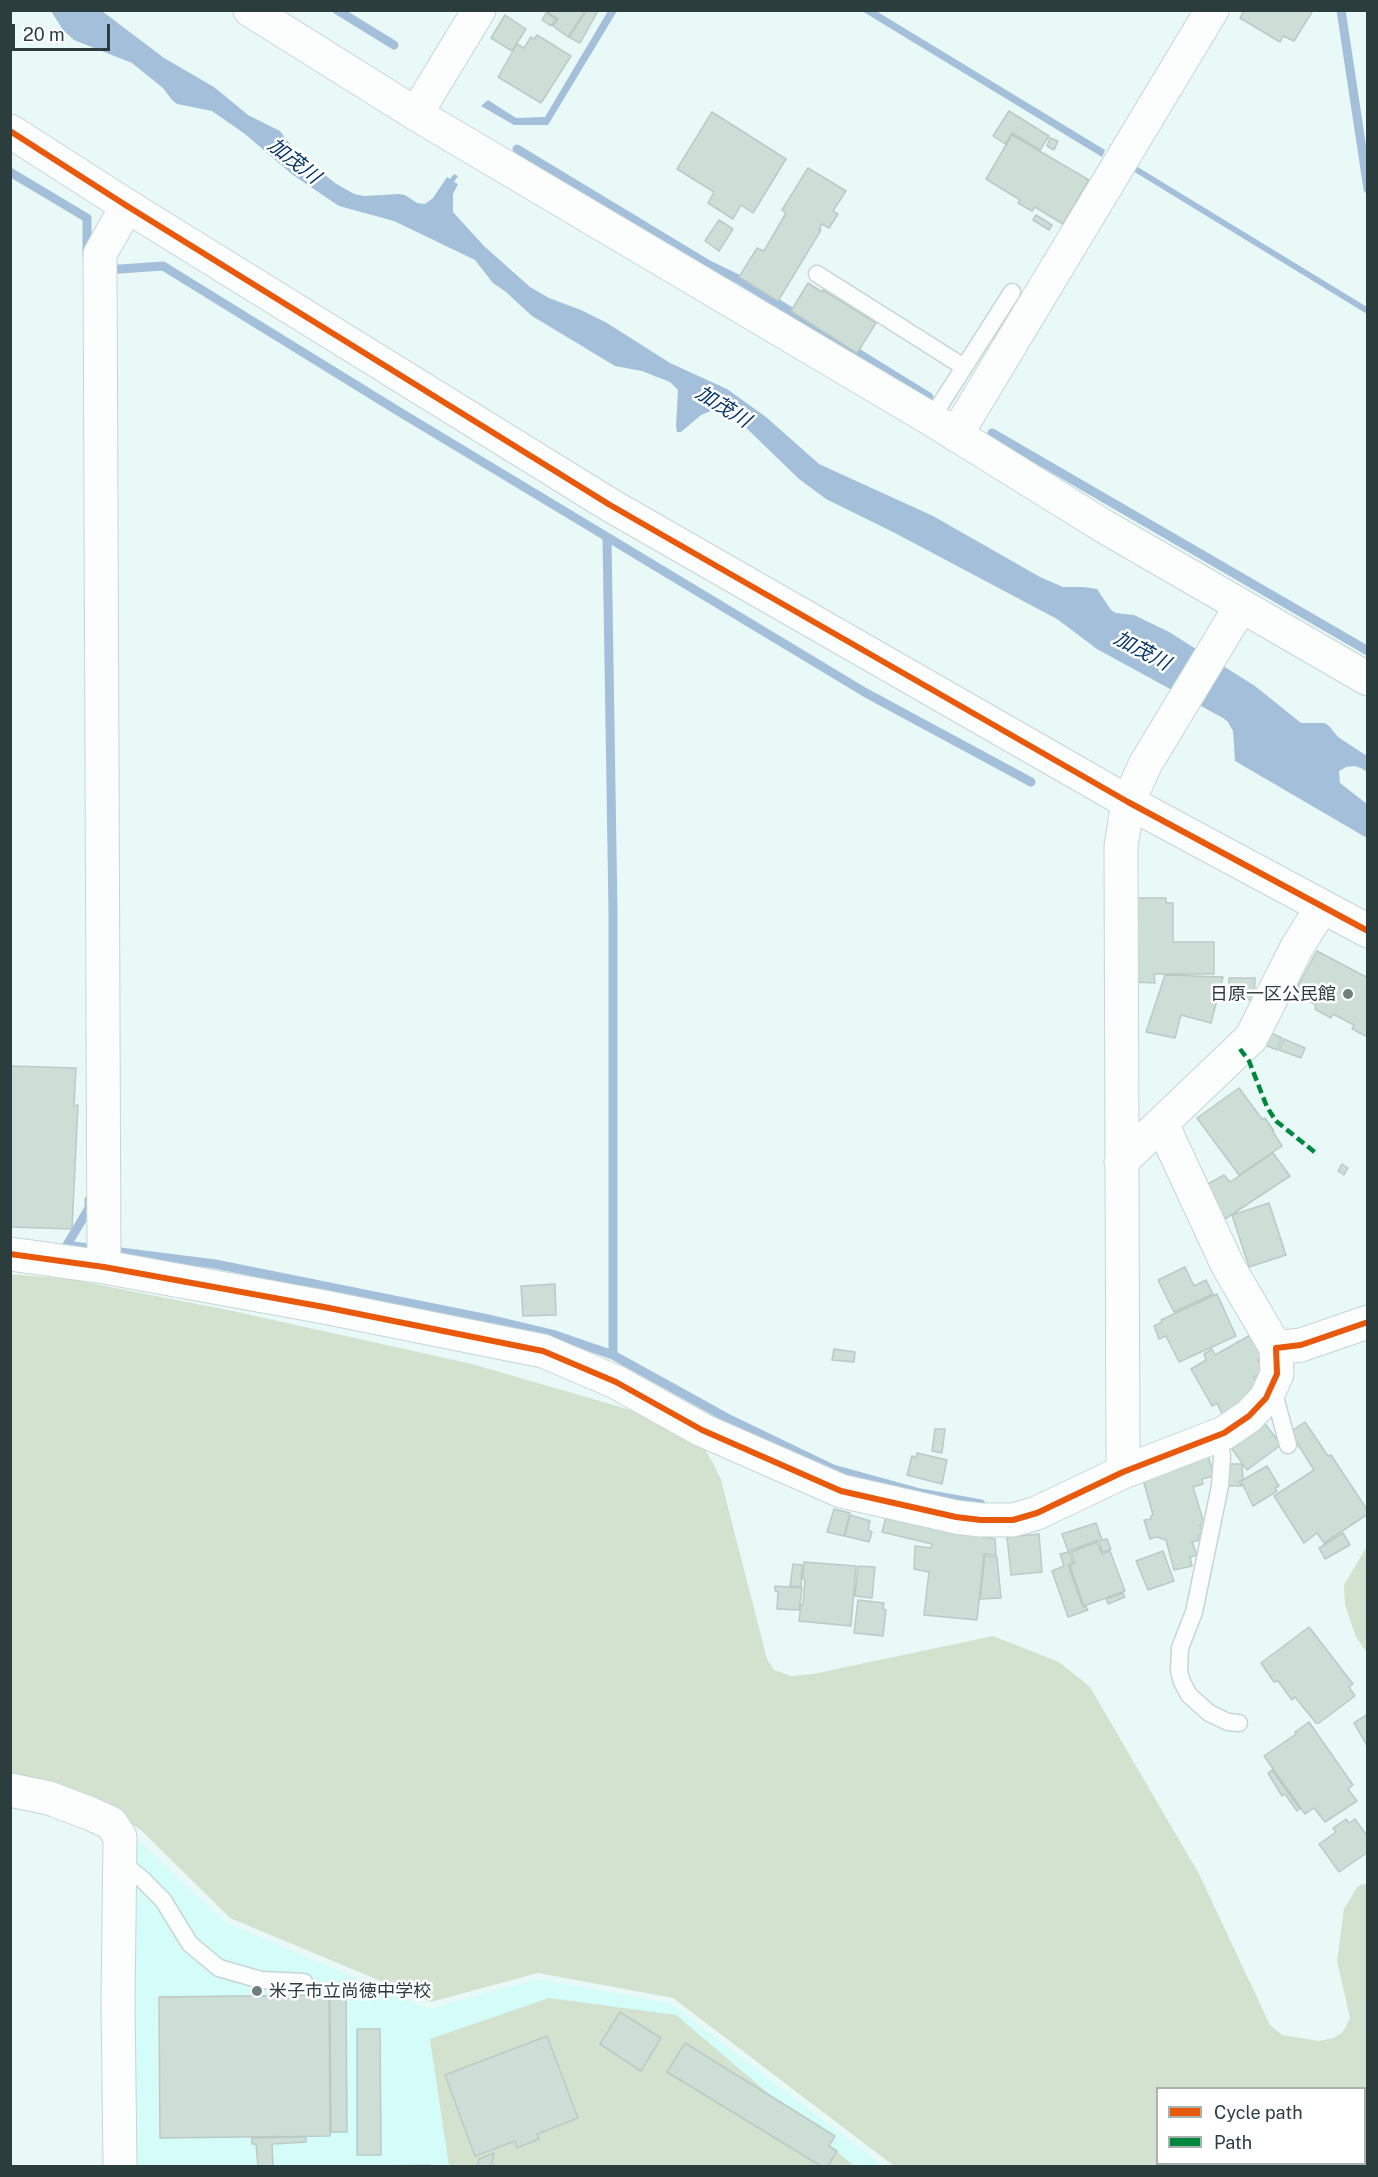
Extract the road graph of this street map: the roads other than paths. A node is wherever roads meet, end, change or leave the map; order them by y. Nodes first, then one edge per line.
1 (250, 10) edge
2 (479, 10) edge
3 (1212, 10) edge
4 (416, 114) junction
5 (10, 131) edge
6 (126, 206) junction
7 (817, 274) dead end
8 (1012, 292) dead end
9 (964, 367) junction
10 (943, 427) junction
11 (1234, 618) junction
12 (1368, 679) edge
13 (1128, 802) junction
14 (1322, 907) junction
15 (1368, 931) edge
16 (1162, 1124) junction
17 (1121, 1162) junction
18 (10, 1254) edge
19 (104, 1267) junction
20 (1368, 1322) edge
21 (1276, 1348) junction
22 (1272, 1385) junction
23 (1218, 1436) junction
24 (1288, 1445) dead end
25 (1123, 1472) junction
26 (1239, 1723) dead end
27 (10, 1790) edge
28 (120, 1861) junction
29 (304, 1982) dead end
30 (120, 2166) edge

1 - 4 street
2 - 4 street
3 - 10 street
4 - 10 street
5 - 6 street
6 - 13 street
6 - 19 street
7 - 9 lane
8 - 9 lane
9 - 10 lane
10 - 11 street
11 - 12 street
11 - 13 street
13 - 14 street
13 - 17 street
14 - 15 street
14 - 16 street
16 - 17 street
16 - 21 street
17 - 25 street
18 - 19 street
19 - 25 street
20 - 21 street
21 - 22 street
22 - 23 street
22 - 24 lane
23 - 25 street
23 - 26 lane
27 - 28 street
28 - 29 lane
28 - 30 street

